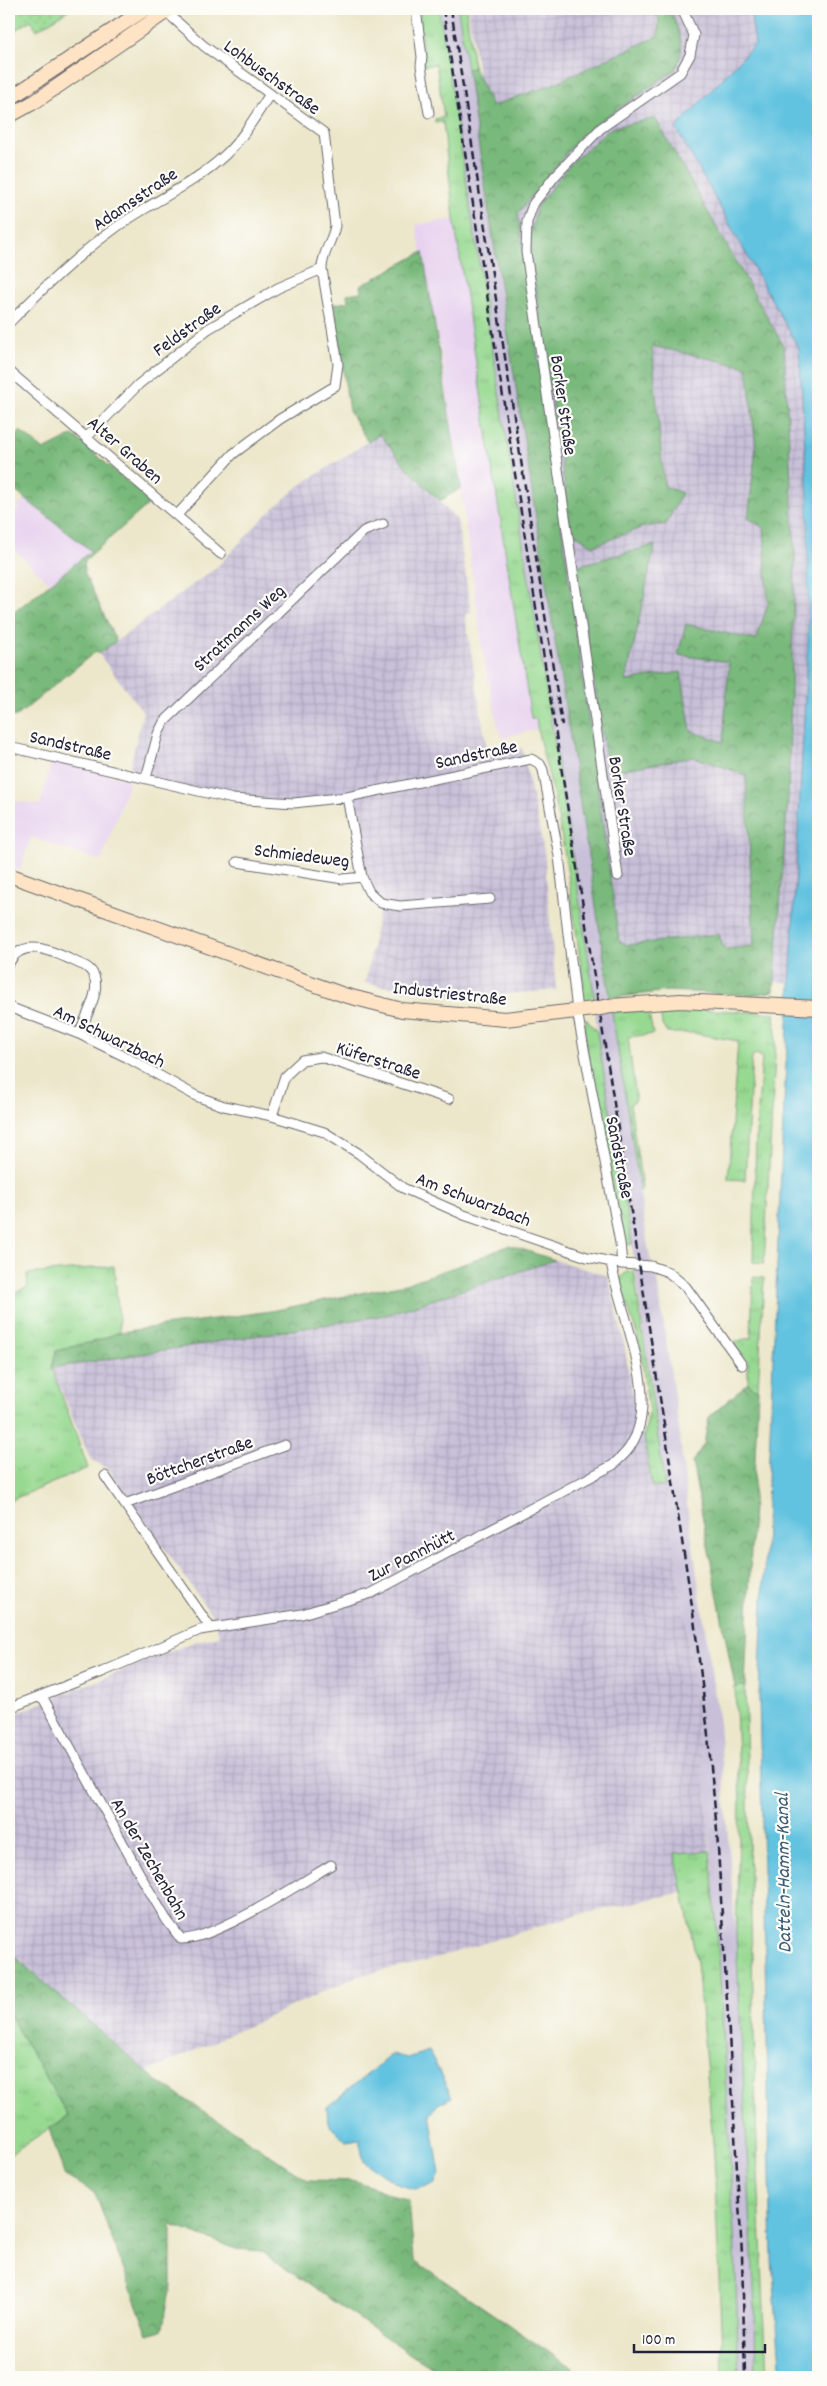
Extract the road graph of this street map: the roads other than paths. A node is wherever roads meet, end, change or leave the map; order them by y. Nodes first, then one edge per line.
1 (145, 9) edge
2 (416, 9) edge
3 (682, 9) edge
4 (166, 10) edge
5 (270, 94) junction
6 (9, 99) edge
7 (429, 113) dead end
8 (9, 116) edge
9 (322, 269) junction
10 (9, 324) edge
11 (9, 371) edge
12 (87, 437) junction
13 (178, 515) junction
14 (383, 524) dead end
15 (222, 554) dead end
16 (9, 747) edge
17 (146, 778) junction
18 (347, 796) junction
19 (238, 862) dead end
20 (9, 875) edge
21 (618, 876) dead end
22 (362, 877) junction
23 (490, 899) dead end
24 (9, 963) edge
25 (9, 1007) edge
26 (818, 1008) edge
27 (577, 1011) junction
28 (79, 1034) junction
29 (449, 1099) dead end
30 (272, 1116) junction
31 (611, 1262) junction
32 (622, 1264) junction
33 (742, 1365) dead end
34 (285, 1445) dead end
35 (105, 1476) dead end
36 (125, 1504) junction
37 (210, 1627) junction
38 (42, 1696) junction
39 (9, 1708) edge
40 (331, 1865) dead end

1 - 6 main road
2 - 7 street
3 - 21 street, Borker Straße
4 - 5 street, Lohbuschstraße
4 - 8 main road
5 - 9 street, Lohbuschstraße
5 - 10 street, Adamsstraße
9 - 12 street, Feldstraße
9 - 13 street
11 - 12 street, Alter Graben
12 - 13 street, Alter Graben
13 - 15 street, Alter Graben
14 - 17 street, Stratmanns Weg
16 - 17 street, Sandstraße
17 - 18 street, Sandstraße
18 - 22 street, Schmiedeweg
18 - 27 street, Sandstraße
19 - 22 street, Schmiedeweg
20 - 27 main road, Industriestraße
22 - 23 street, Schmiedeweg
24 - 28 street
25 - 28 street, Am Schwarzbach
26 - 27 main road, Industriestraße, bridge
27 - 32 street, Sandstraße
28 - 30 street, Am Schwarzbach
29 - 30 street, Küferstraße
30 - 31 street, Am Schwarzbach
31 - 32 street, Am Schwarzbach
31 - 37 street, Zur Pannhütt
32 - 33 street, Am Schwarzbach
34 - 36 street, Böttcherstraße
35 - 36 street
36 - 37 street
37 - 38 street, Zur Pannhütt
38 - 39 street, Zur Pannhütt
38 - 40 street, An der Zechenbahn

